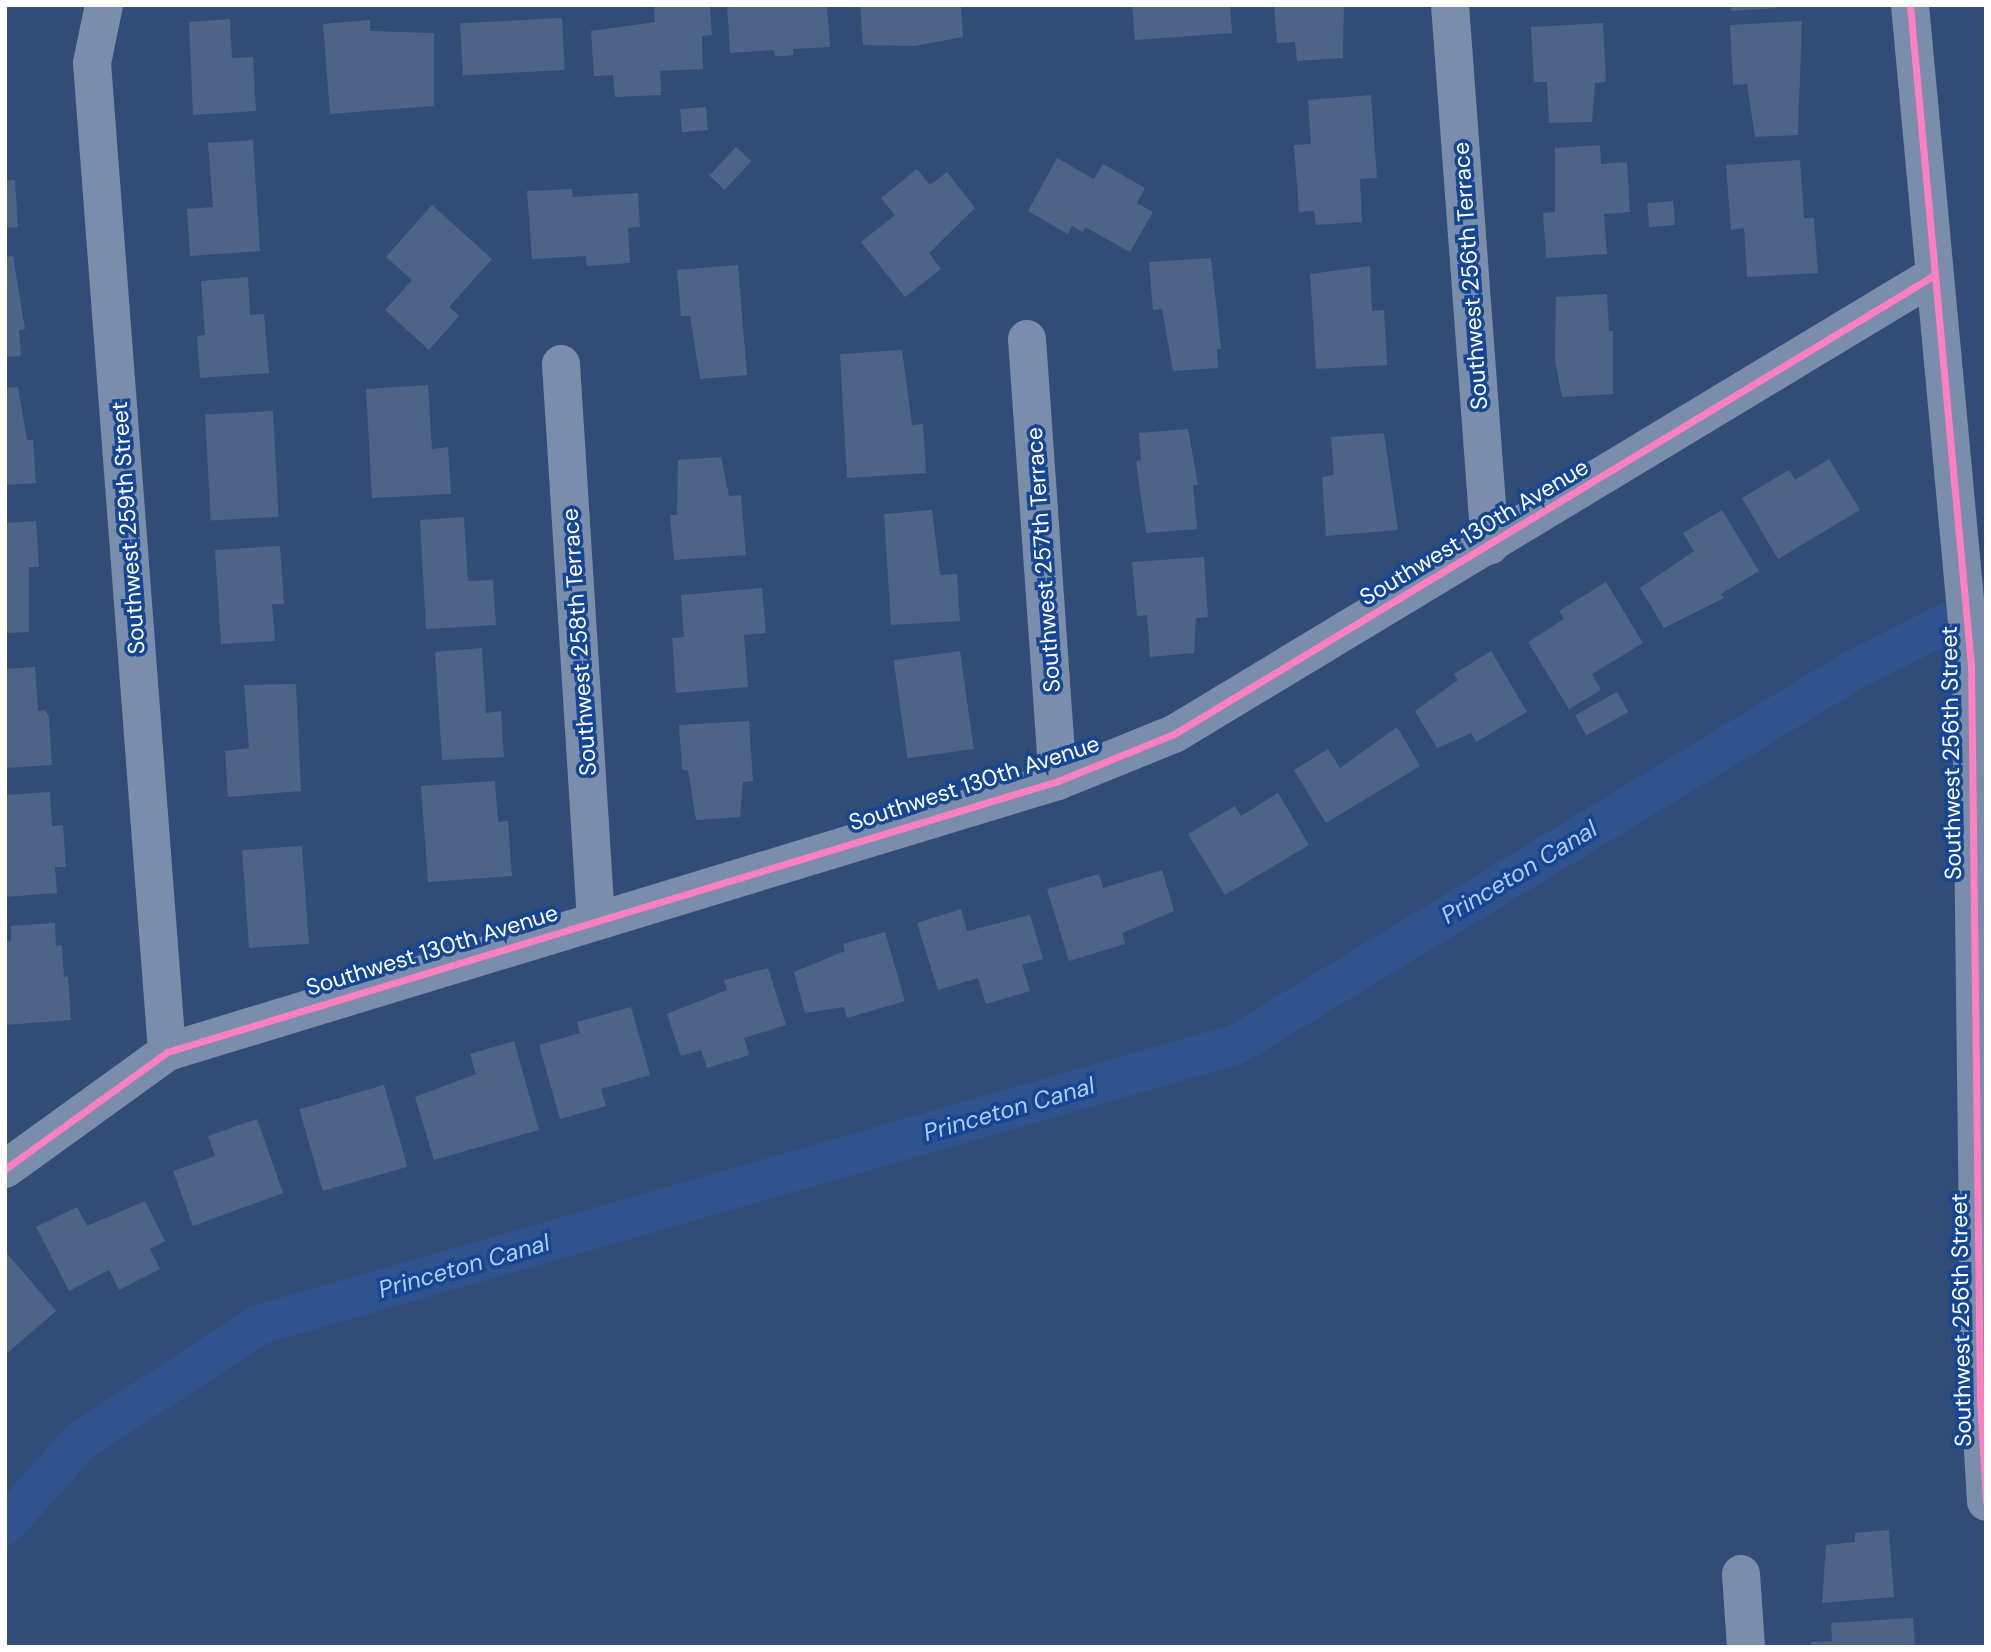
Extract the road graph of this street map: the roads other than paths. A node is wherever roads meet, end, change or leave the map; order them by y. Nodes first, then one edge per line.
1 (104, 5) edge
2 (1450, 5) edge
3 (1910, 5) edge
4 (1933, 276) junction
5 (1027, 339) dead end
6 (561, 364) dead end
7 (1490, 546) junction
8 (1058, 780) junction
9 (596, 919) junction
10 (167, 1052) junction
11 (5, 1170) edge
12 (1986, 1502) edge
13 (1741, 1574) dead end
14 (1746, 1647) edge

1 - 10 street, Southwest 259th Street
2 - 7 street, Southwest 256th Terrace
3 - 4 street, Southwest 256th Street
4 - 7 street, Southwest 130th Avenue
4 - 12 street, Southwest 256th Street
5 - 8 street, Southwest 257th Terrace
6 - 9 street, Southwest 258th Terrace
7 - 8 street, Southwest 130th Avenue
8 - 9 street, Southwest 130th Avenue
9 - 10 street, Southwest 130th Avenue
10 - 11 street, Southwest 130th Avenue
13 - 14 street

